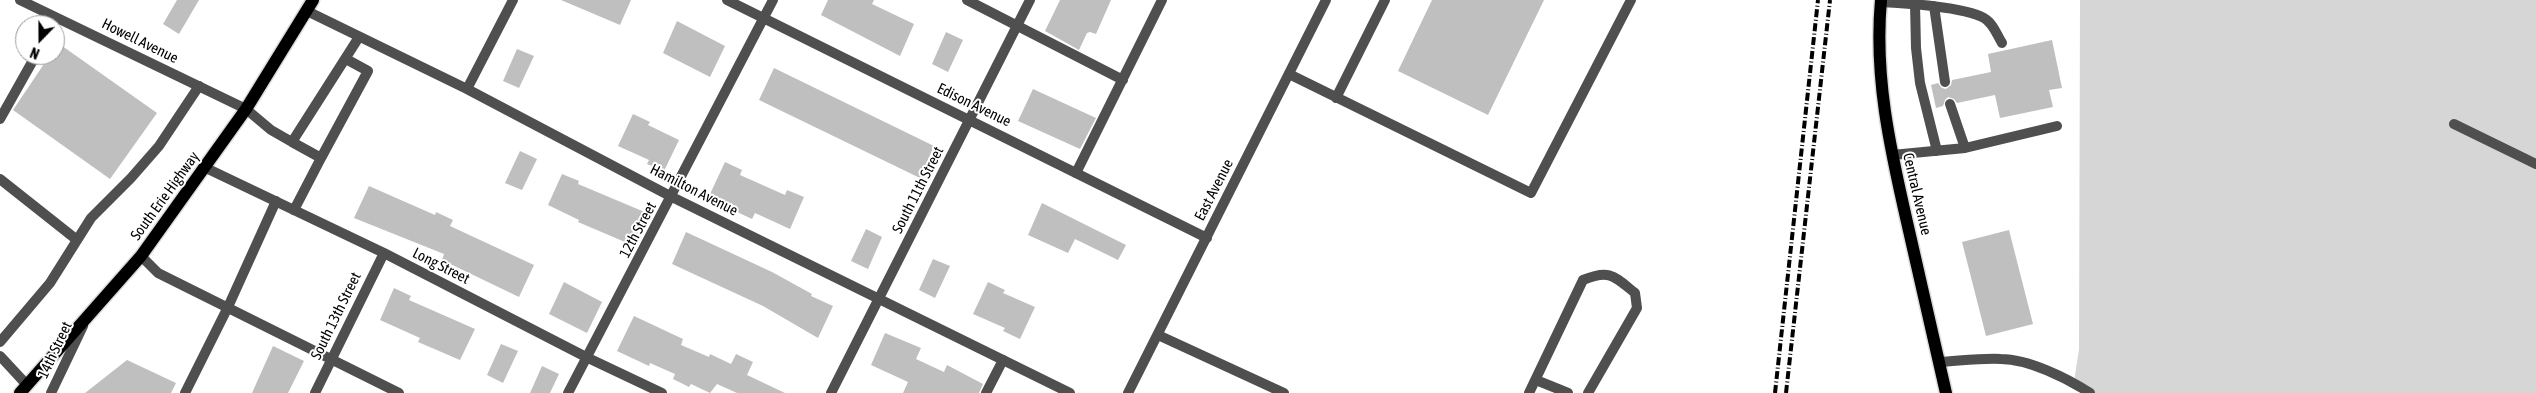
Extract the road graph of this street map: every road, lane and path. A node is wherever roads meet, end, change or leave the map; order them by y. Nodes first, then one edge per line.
1 (20, 0) edge
2 (513, 0) edge
3 (727, 0) edge
4 (773, 0) edge
5 (967, 0) edge
6 (1030, 0) edge
7 (1162, 0) edge
8 (1326, 0) edge
9 (1385, 0) edge
10 (1631, 0) edge
11 (1881, 1) edge
12 (1915, 4) junction
13 (310, 6) edge
14 (1934, 6) junction
15 (45, 15) edge
16 (764, 18) junction
17 (1018, 25) junction
18 (65, 26) edge
19 (360, 37) junction
20 (2002, 43) dead end
21 (346, 59) junction
22 (30, 65) edge
23 (1289, 74) junction
24 (1123, 80) junction
25 (1945, 82) dead end
26 (199, 86) junction
27 (468, 89) junction
28 (1336, 98) junction
29 (1950, 104) dead end
30 (246, 109) junction
31 (0, 119) edge
32 (970, 120) junction
33 (2454, 124) dead end
34 (2057, 126) dead end
35 (292, 142) junction
36 (1965, 148) junction
37 (1937, 151) junction
38 (1892, 155) junction
39 (321, 158) junction
40 (2536, 164) edge
41 (206, 168) junction
42 (1076, 173) junction
43 (0, 179) edge
44 (672, 196) junction
45 (276, 201) junction
46 (294, 210) junction
47 (1207, 238) junction
48 (77, 240) junction
49 (384, 253) junction
50 (141, 256) junction
51 (879, 299) junction
52 (228, 307) junction
53 (85, 320) junction
54 (1158, 335) junction
55 (0, 342) edge
56 (0, 356) edge
57 (586, 358) junction
58 (332, 359) junction
59 (1003, 360) junction
60 (1939, 362) junction
61 (1536, 380) junction
62 (24, 389) edge
63 (51, 393) edge
64 (185, 393) edge
65 (315, 393) edge
66 (399, 393) edge
67 (568, 393) edge
68 (662, 393) edge
69 (831, 393) edge
70 (986, 393) edge
71 (1070, 393) edge
72 (1128, 393) edge
73 (1284, 393) edge
74 (1529, 393) edge
75 (1568, 393) edge
76 (1588, 393) edge
77 (1946, 393) edge
78 (2090, 393) edge

1 - 15 street, Howell Avenue
2 - 27 street
3 - 16 street, Edison Avenue
4 - 16 street, 12th Street
5 - 17 street
6 - 17 street, South 11th Street
7 - 24 street
8 - 23 street, East Avenue
9 - 28 street
10 - 28 street
11 - 12 street
11 - 38 main road, Central Avenue
12 - 14 street
12 - 37 street
13 - 19 street, Hamilton Avenue
13 - 30 main road, South Erie Highway
14 - 20 street
14 - 25 street
16 - 32 street, Edison Avenue
16 - 44 street, 12th Street
17 - 24 street
17 - 32 street, South 11th Street
18 - 26 street, Howell Avenue
19 - 21 street
19 - 27 street, Hamilton Avenue
21 - 35 street
21 - 39 street
22 - 31 street
23 - 28 street
23 - 47 street, East Avenue
24 - 42 street
26 - 30 street, Howell Avenue
26 - 48 street
27 - 44 street, Hamilton Avenue
29 - 36 street
30 - 35 street, Howell Avenue
30 - 41 main road, South Erie Highway
32 - 42 street, Edison Avenue
32 - 51 street, South 11th Street
33 - 40 street
34 - 36 street
35 - 39 street, Howell Avenue
36 - 37 street
37 - 38 street
38 - 60 main road, Central Avenue
39 - 46 street
41 - 45 street, Long Street
41 - 50 main road, South Erie Highway
42 - 47 street, Edison Avenue
43 - 48 street
44 - 51 street, Hamilton Avenue
44 - 57 street, 12th Street
45 - 46 street, Long Street
45 - 52 street
46 - 49 street, Long Street
47 - 54 street, East Avenue
48 - 55 street
49 - 57 street, Long Street
49 - 58 street, South 13th Street
50 - 52 street
50 - 53 main road, South Erie Highway
51 - 59 street, Hamilton Avenue
51 - 69 street, South 11th Street
52 - 58 street
52 - 64 street
53 - 62 main road, South Erie Highway
53 - 63 street, 14th Street
54 - 72 street, East Avenue
54 - 73 street
56 - 62 street
57 - 67 street, 12th Street
57 - 68 street, Long Street
58 - 65 street, South 13th Street
58 - 66 street
59 - 70 street
59 - 71 street, Hamilton Avenue
60 - 77 main road, Central Avenue
60 - 78 street
61 - 74 street
61 - 75 street
61 - 76 street

